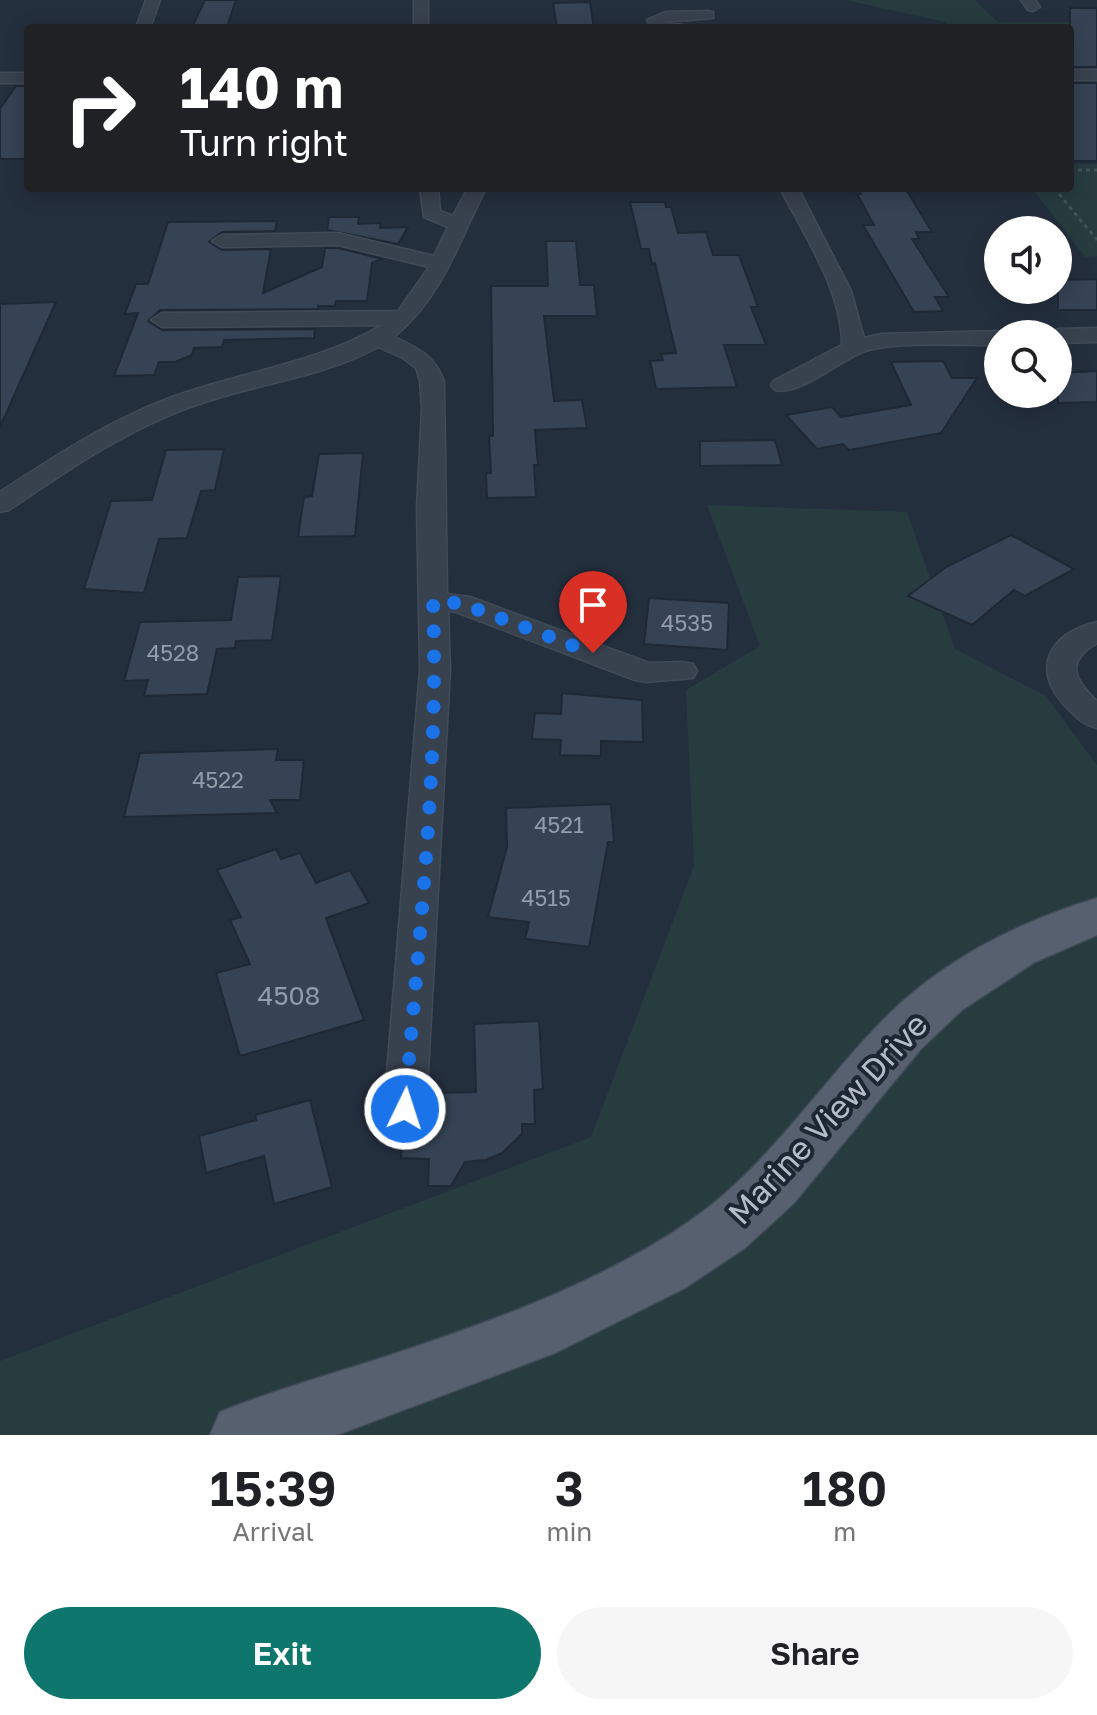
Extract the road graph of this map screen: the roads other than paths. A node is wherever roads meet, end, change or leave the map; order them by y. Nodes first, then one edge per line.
1 (153, 0) edge
2 (421, 0) edge
3 (701, 0) edge
4 (711, 21) edge
5 (144, 24) edge
6 (421, 24) edge
7 (656, 24) edge
8 (1097, 62) edge
9 (1074, 63) edge
10 (1074, 75) edge
11 (1097, 75) edge
12 (0, 78) edge
13 (24, 78) edge
14 (429, 192) edge
15 (475, 192) edge
16 (791, 192) edge
17 (457, 223) junction
18 (222, 241) dead end
19 (439, 263) junction
20 (405, 318) junction
21 (162, 320) dead end
22 (1097, 335) edge
23 (1072, 336) edge
24 (377, 338) junction
25 (984, 338) edge
26 (853, 348) junction
27 (783, 385) dead end
28 (0, 504) edge
29 (433, 602) junction
30 (1097, 631) edge
31 (682, 671) dead end
32 (1097, 718) edge
33 (1097, 916) edge
34 (405, 1109) dead end
35 (243, 1435) edge

1 - 5 street
2 - 6 street
3 - 4 street
4 - 7 street
8 - 9 street
10 - 11 street
12 - 13 street
14 - 17 street
15 - 17 street
16 - 26 street
17 - 19 street
18 - 19 street
19 - 20 street
20 - 21 street
20 - 24 street
22 - 23 street
24 - 28 street
24 - 29 street
25 - 26 street
26 - 27 street
29 - 31 street
29 - 34 street
30 - 32 street
33 - 35 main road, Marine View Drive

